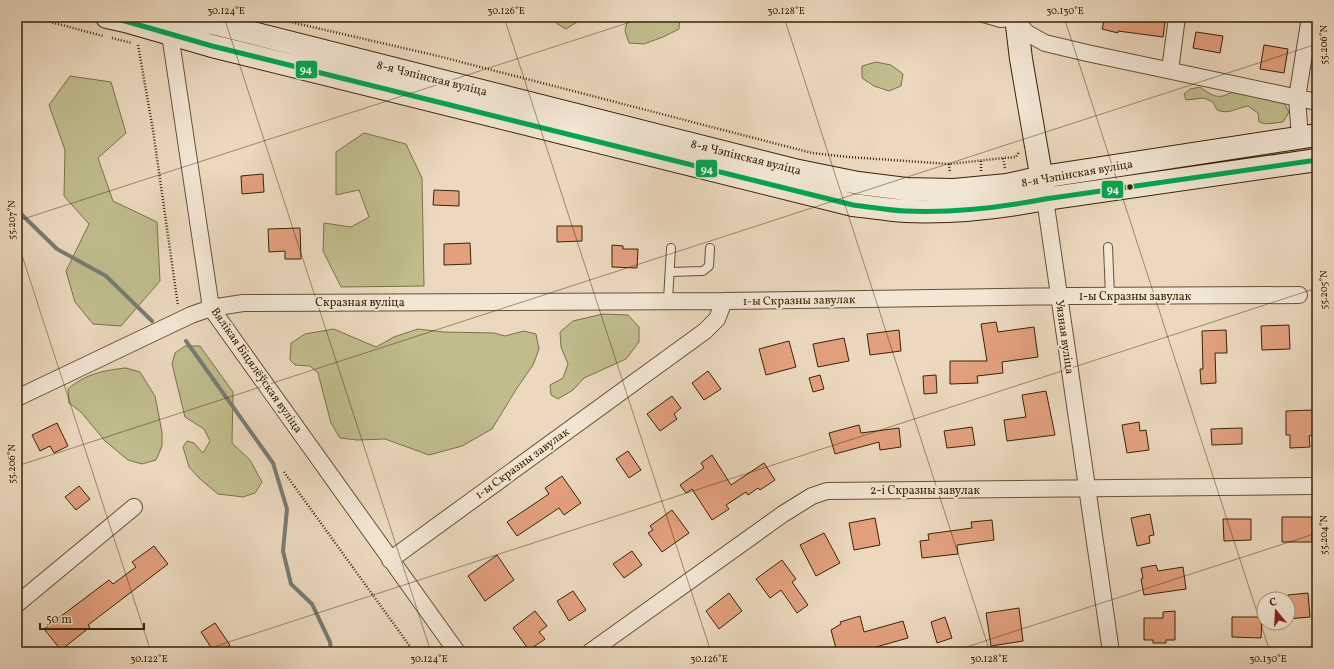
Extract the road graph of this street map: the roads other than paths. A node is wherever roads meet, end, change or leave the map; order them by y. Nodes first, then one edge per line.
1 (107, 17) edge
2 (184, 17) edge
3 (979, 17) edge
4 (1178, 17) edge
5 (1310, 17) edge
6 (1016, 20) edge
7 (170, 25) edge
8 (1170, 70) junction
9 (1297, 98) junction
10 (1317, 102) edge
11 (1309, 136) edge
12 (1317, 160) edge
13 (1042, 177) junction
14 (1046, 199) junction
15 (1108, 246) dead end
16 (671, 248) dead end
17 (710, 248) dead end
18 (670, 272) junction
19 (1299, 295) dead end
20 (1058, 296) junction
21 (1110, 296) junction
22 (668, 300) junction
23 (724, 301) junction
24 (212, 308) junction
25 (17, 398) edge
26 (1310, 486) dead end
27 (1087, 489) junction
28 (134, 507) dead end
29 (390, 560) junction
30 (17, 604) edge
31 (457, 652) edge
32 (590, 652) edge
33 (1111, 652) edge

1 - 7 main road, 8-я Чэпінская вуліца
2 - 13 main road, 8-я Чэпінская вуліца
3 - 6 lane
4 - 8 street
5 - 9 street
6 - 8 street
6 - 13 main road, Уязная вуліца
7 - 14 main road, 8-я Чэпінская вуліца
7 - 24 street, Вялікая Біцялёўская вуліца
8 - 9 street
9 - 10 street
9 - 11 street
11 - 13 main road, 8-я Чэпінская вуліца
12 - 14 main road, 8-я Чэпінская вуліца
13 - 14 main road, Уязная вуліца
14 - 20 street, Уязная вуліца
15 - 21 lane
16 - 18 lane
17 - 18 lane
18 - 22 lane
19 - 21 street, 1-ы Скразны завулак
20 - 21 street, 1-ы Скразны завулак
20 - 23 street, 1-ы Скразны завулак
20 - 27 street, Уязная вуліца
22 - 23 street, Скразная вуліца
22 - 24 street, Скразная вуліца
23 - 29 street, 1-ы Скразны завулак
24 - 25 street, Скразная вуліца
24 - 29 street, Вялікая Біцялёўская вуліца
26 - 27 street, 2-і Скразны завулак
27 - 32 street, 2-і Скразны завулак
27 - 33 street, Уязная вуліца
28 - 30 street
29 - 31 street, Вялікая Біцялёўская вуліца

